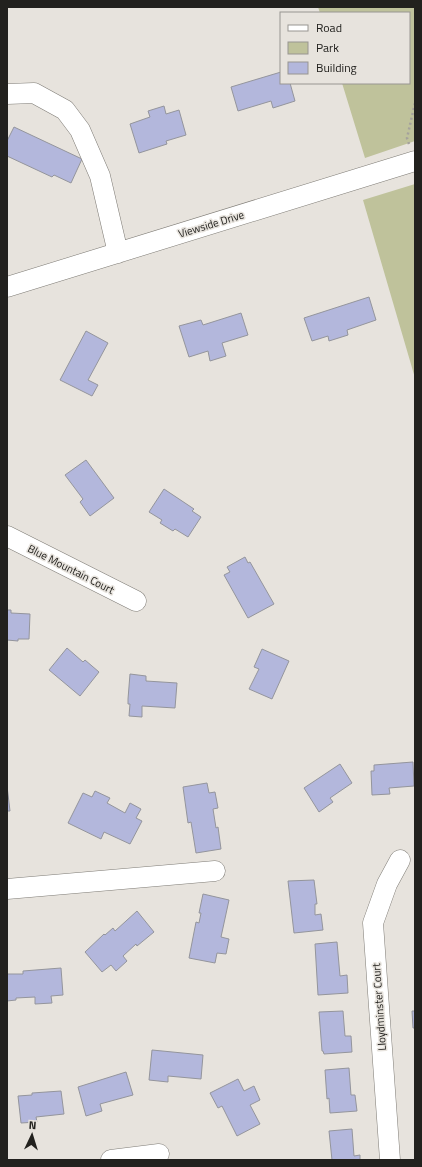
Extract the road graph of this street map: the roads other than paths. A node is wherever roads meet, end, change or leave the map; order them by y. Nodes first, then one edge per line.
1 (7, 94) edge
2 (414, 161) edge
3 (118, 253) junction
4 (7, 287) edge
5 (7, 536) edge
6 (136, 601) dead end
7 (400, 860) dead end
8 (215, 871) dead end
9 (12, 888) edge
10 (159, 1154) dead end
11 (111, 1160) edge
12 (390, 1160) edge

1 - 3 street
2 - 3 street, Viewside Drive
3 - 4 street, Viewside Drive
5 - 6 street, Blue Mountain Court
7 - 12 street, Lloydminster Court
8 - 9 street
10 - 11 street

